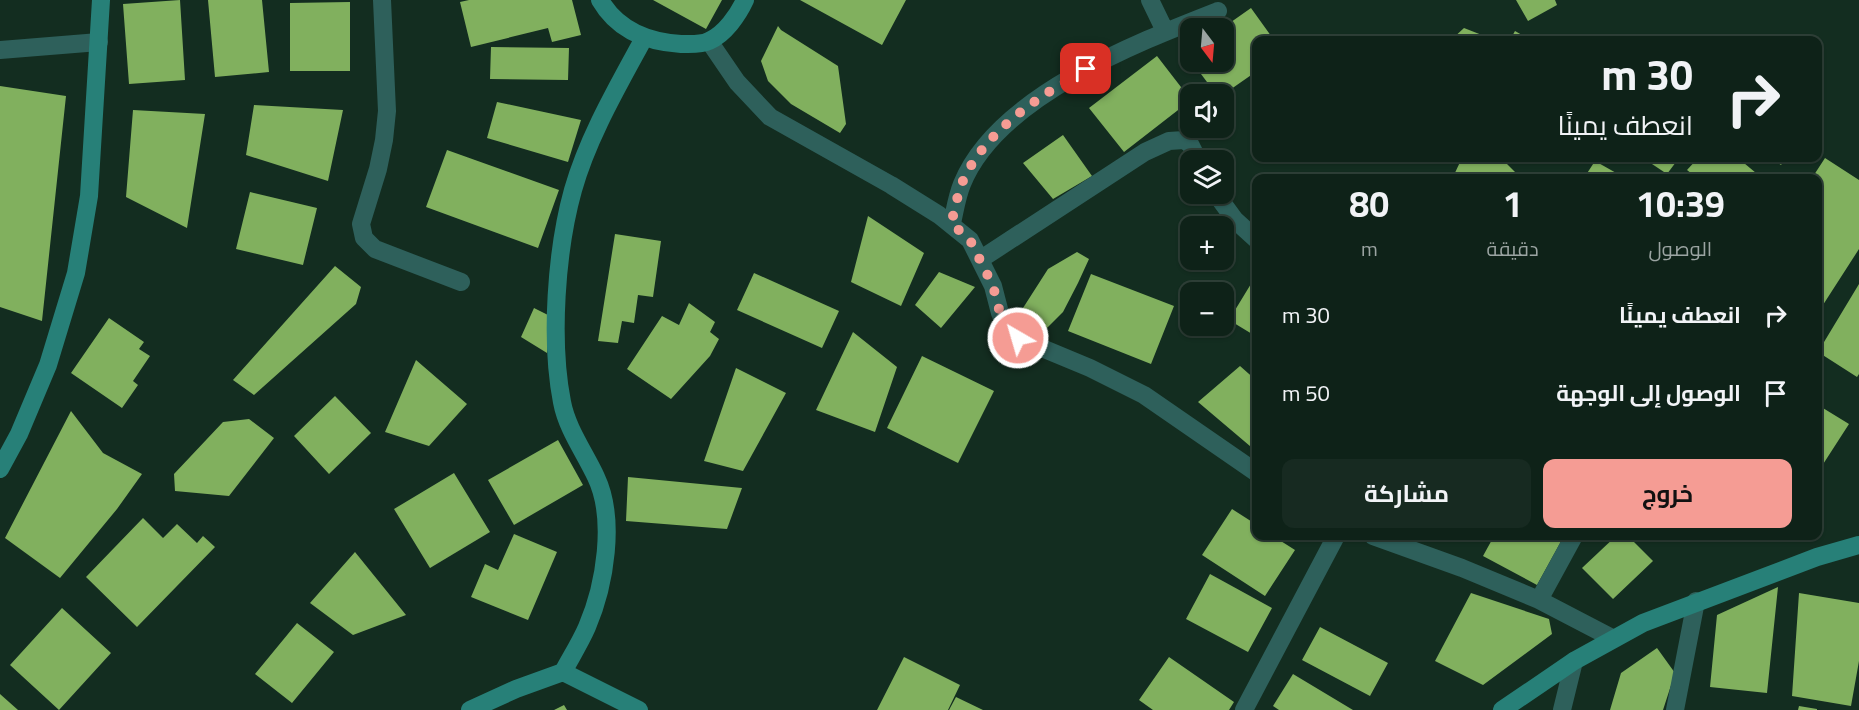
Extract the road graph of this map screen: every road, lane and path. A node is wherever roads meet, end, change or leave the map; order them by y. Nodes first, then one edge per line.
1 (101, 0) edge
2 (382, 0) edge
3 (600, 0) edge
4 (745, 0) edge
5 (1150, 0) edge
6 (1218, 11) dead end
7 (1165, 32) junction
8 (644, 38) junction
9 (709, 41) junction
10 (99, 42) junction
11 (0, 50) edge
12 (1193, 150) edge
13 (1223, 204) edge
14 (951, 223) junction
15 (1252, 235) edge
16 (981, 259) junction
17 (461, 282) dead end
18 (0, 470) edge
19 (1252, 470) edge
20 (1334, 540) edge
21 (1384, 540) edge
22 (1572, 540) edge
23 (1859, 545) edge
24 (1539, 600) junction
25 (1696, 602) junction
26 (1612, 638) junction
27 (1574, 661) junction
28 (563, 672) junction
29 (470, 710) edge
30 (639, 710) edge
31 (1244, 710) edge
32 (1502, 710) edge
33 (1562, 710) edge
34 (1675, 710) edge

1 - 10 street
2 - 17 street
3 - 8 street
4 - 9 street
5 - 7 street
6 - 7 street
7 - 14 street
8 - 9 street
8 - 28 street
9 - 14 street
10 - 11 street
10 - 18 street
12 - 16 street
13 - 15 street
14 - 16 street
16 - 19 street
20 - 31 street
21 - 24 street
22 - 24 street
23 - 25 street
24 - 26 street
25 - 26 street
25 - 34 street
26 - 27 street
27 - 32 street
27 - 33 street
28 - 29 street
28 - 30 street

